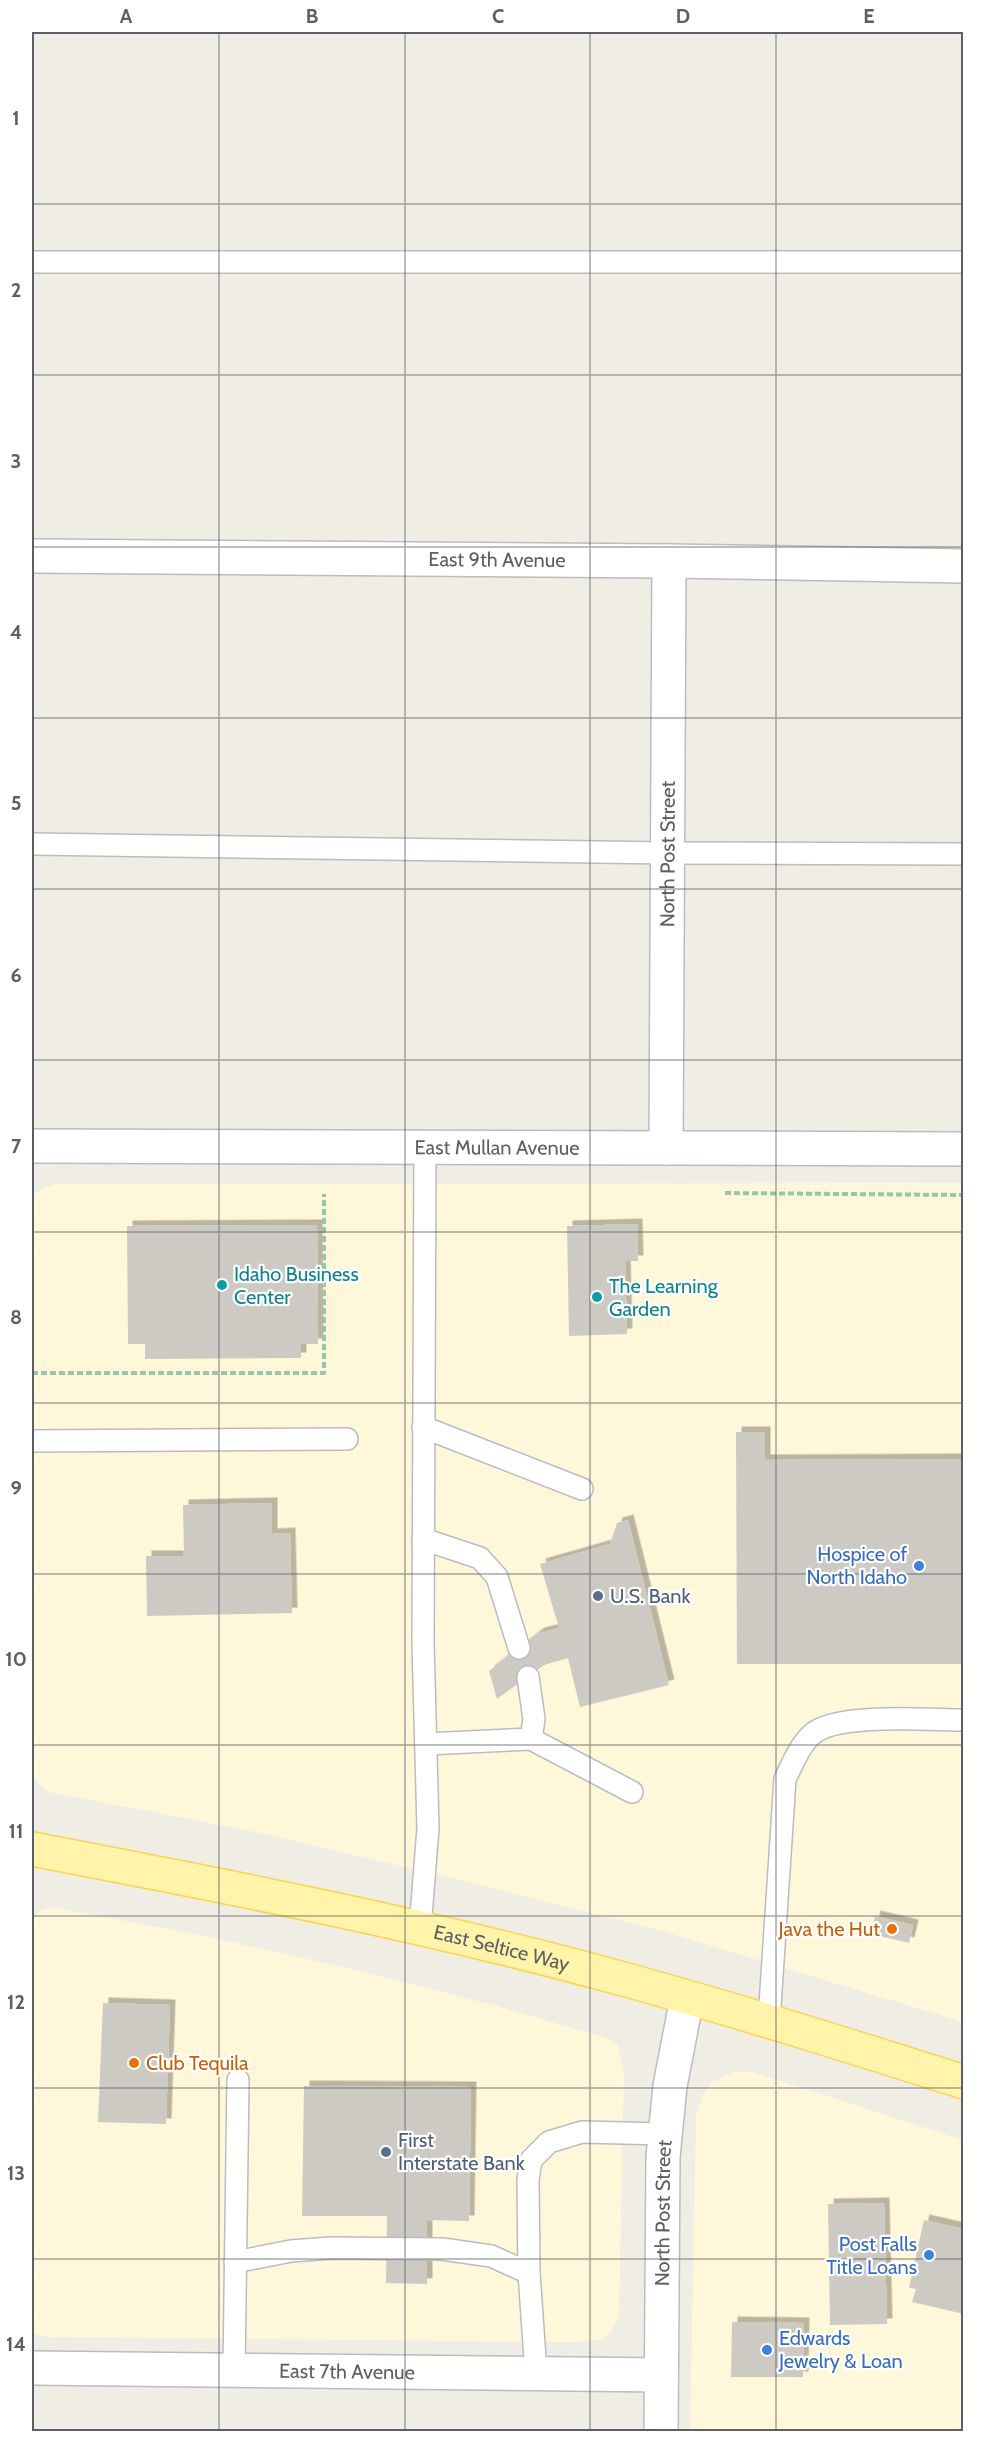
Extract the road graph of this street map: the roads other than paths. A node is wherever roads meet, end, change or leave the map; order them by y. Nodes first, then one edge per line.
1 (32, 262) edge
2 (963, 262) edge
3 (32, 556) edge
4 (669, 561) junction
5 (963, 566) edge
6 (32, 844) edge
7 (668, 853) junction
8 (963, 854) edge
9 (32, 1146) edge
10 (425, 1147) junction
11 (666, 1148) junction
12 (963, 1149) edge
13 (423, 1427) junction
14 (347, 1439) dead end
15 (32, 1441) edge
16 (582, 1489) dead end
17 (423, 1539) junction
18 (519, 1648) dead end
19 (528, 1677) dead end
20 (963, 1720) edge
21 (531, 1738) junction
22 (426, 1744) junction
23 (632, 1791) dead end
24 (32, 1849) edge
25 (420, 1929) junction
26 (687, 1998) junction
27 (769, 2021) junction
28 (238, 2080) dead end
29 (963, 2082) edge
30 (665, 2134) junction
31 (235, 2262) junction
32 (529, 2273) junction
33 (32, 2368) edge
34 (234, 2370) junction
35 (536, 2373) junction
36 (662, 2375) junction
37 (661, 2432) edge

1 - 2 lane
3 - 4 street, East 9th Avenue
4 - 5 street, East 9th Avenue
4 - 7 street, North Post Street
6 - 7 lane
7 - 8 lane
7 - 11 street, North Post Street
9 - 10 street, East Mullan Avenue
10 - 11 street, East Mullan Avenue
10 - 13 lane
11 - 12 street, East Mullan Avenue
13 - 16 lane
13 - 17 lane
14 - 15 lane
17 - 18 lane
17 - 22 lane
19 - 21 lane
20 - 27 lane
21 - 22 lane
21 - 23 lane
22 - 25 lane
24 - 25 main road, East Seltice Way
25 - 26 main road, East Seltice Way
26 - 27 main road, East Seltice Way
26 - 30 street, North Post Street
27 - 29 main road, East Seltice Way
28 - 31 lane
30 - 32 lane
30 - 36 street, North Post Street
31 - 32 lane
31 - 34 lane
32 - 35 lane
33 - 34 street, East 7th Avenue
34 - 35 street, East 7th Avenue
35 - 36 street, East 7th Avenue
36 - 37 street, North Post Street

